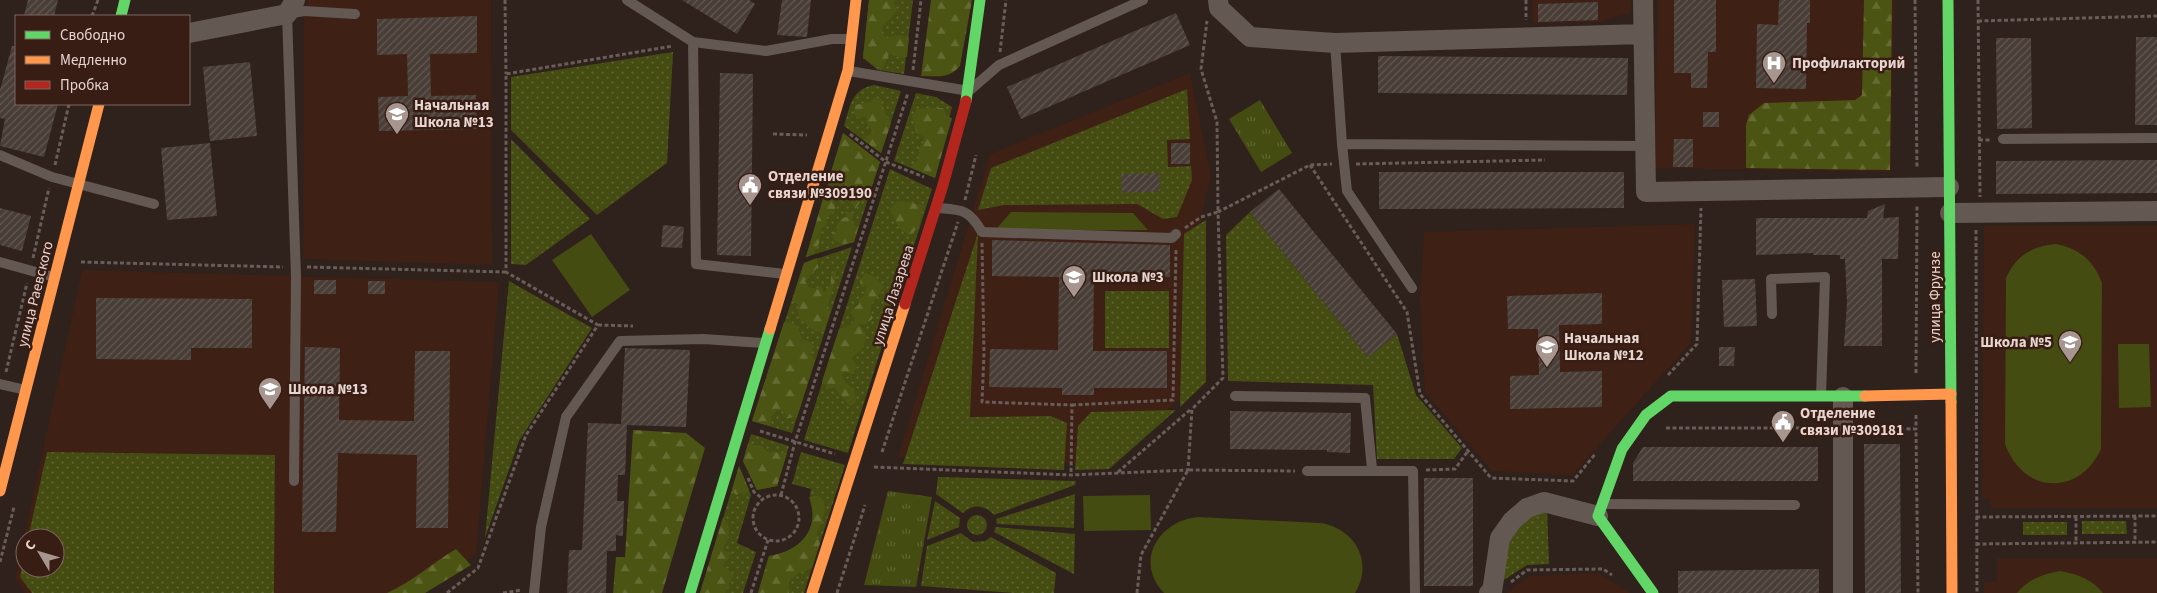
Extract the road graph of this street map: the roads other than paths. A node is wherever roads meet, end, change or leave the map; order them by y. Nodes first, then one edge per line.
1 (125, 0) edge
2 (627, 0) edge
3 (856, 0) edge
4 (980, 0) edge
5 (1143, 0) edge
6 (1218, 0) edge
7 (1643, 0) edge
8 (1948, 0) edge
9 (291, 7) edge
10 (355, 14) dead end
11 (121, 15) edge
12 (190, 33) edge
13 (1644, 34) junction
14 (851, 39) junction
15 (693, 42) junction
16 (1335, 43) junction
17 (848, 70) junction
18 (969, 91) junction
19 (99, 105) edge
20 (2157, 138) edge
21 (2003, 139) dead end
22 (1342, 144) junction
23 (1644, 146) junction
24 (0, 155) edge
25 (78, 184) junction
26 (1949, 187) junction
27 (154, 204) dead end
28 (936, 208) junction
29 (2157, 211) edge
30 (1950, 213) junction
31 (1176, 234) dead end
32 (0, 262) edge
33 (786, 274) junction
34 (54, 277) junction
35 (1412, 288) dead end
36 (1772, 314) dead end
37 (766, 343) junction
38 (1, 385) edge
39 (26, 390) junction
40 (1951, 394) junction
41 (1236, 396) dead end
42 (1821, 397) junction
43 (1843, 397) junction
44 (1372, 470) junction
45 (1307, 471) road end
46 (294, 481) dead end
47 (0, 491) edge
48 (1796, 505) dead end
49 (1600, 510) junction
50 (534, 590) edge
51 (1497, 590) edge
52 (690, 593) edge
53 (812, 593) edge
54 (1415, 593) edge
55 (1654, 593) edge
56 (1842, 593) edge
57 (1952, 593) edge

1 - 11 main road
2 - 15 lane
3 - 14 main road
4 - 18 main road, улица Лазарева
5 - 18 lane
6 - 16 street
7 - 13 street
8 - 26 main road, улица Фрунзе
9 - 10 lane
9 - 12 street
9 - 46 lane
13 - 16 street
13 - 23 street
14 - 15 lane
14 - 17 main road
15 - 33 lane
16 - 22 lane
17 - 18 lane
17 - 33 main road
18 - 28 main road, улица Лазарева
19 - 25 main road, улица Раевского
20 - 21 lane
22 - 23 lane
22 - 35 lane
23 - 26 street
24 - 25 lane
25 - 27 lane
25 - 34 main road, улица Раевского
26 - 30 main road, улица Фрунзе
28 - 31 lane
28 - 53 main road, улица Лазарева
29 - 30 street
30 - 40 main road, улица Фрунзе
32 - 34 lane
33 - 37 main road
34 - 39 main road, улица Раевского
36 - 42 lane
37 - 50 lane
37 - 52 main road
38 - 39 lane
39 - 47 main road, улица Раевского
40 - 43 main road
40 - 57 main road, улица Фрунзе
41 - 44 lane
42 - 43 main road
42 - 49 main road
43 - 56 street
44 - 45 lane
44 - 54 lane
48 - 49 lane
49 - 51 street
49 - 55 main road

